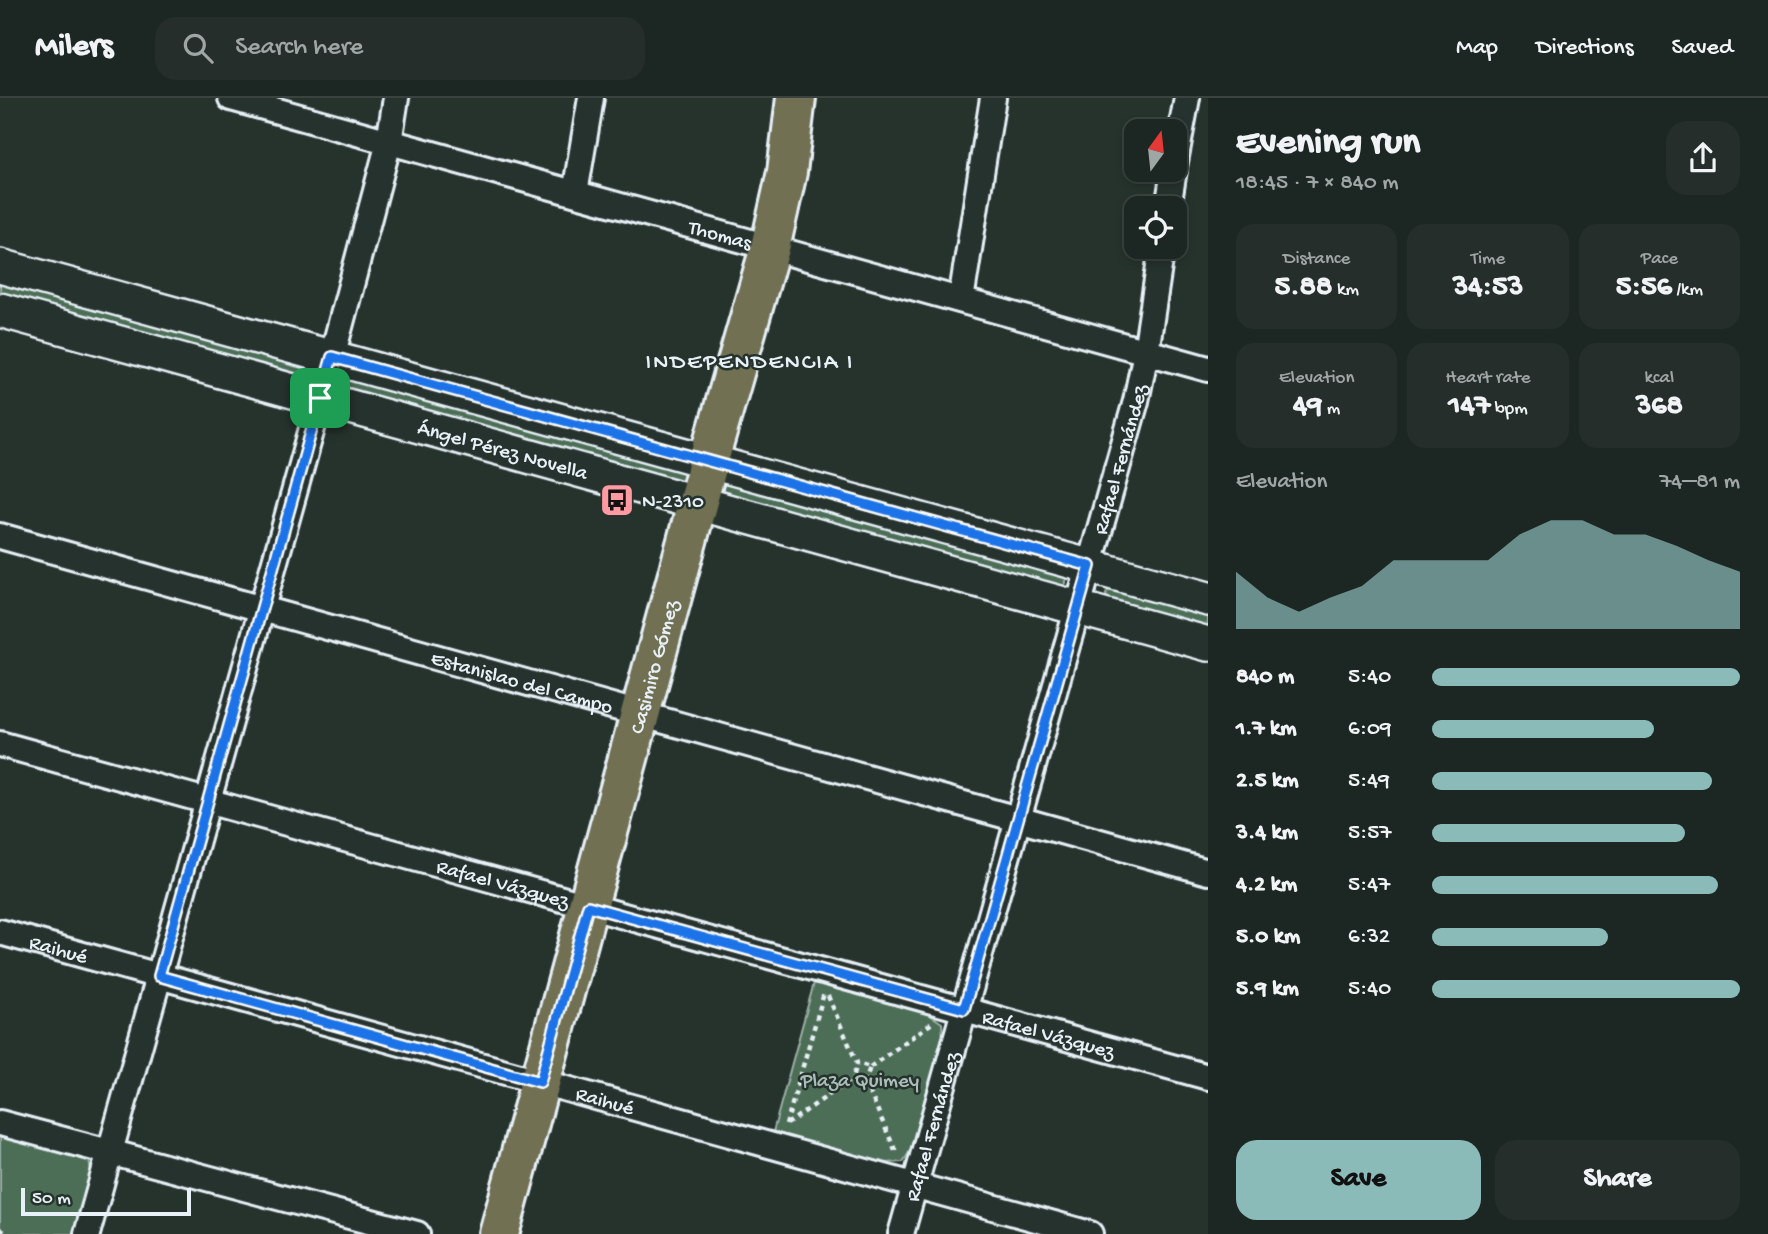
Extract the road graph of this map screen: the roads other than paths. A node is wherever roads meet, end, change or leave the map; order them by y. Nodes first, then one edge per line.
1 (231, 98) edge
2 (396, 98) edge
3 (591, 98) edge
4 (796, 98) edge
5 (993, 98) edge
6 (1187, 98) edge
7 (1183, 119) edge
8 (389, 142) junction
9 (575, 193) junction
10 (770, 248) junction
11 (1160, 259) edge
12 (0, 266) edge
13 (961, 300) junction
14 (0, 310) edge
15 (1146, 352) junction
16 (332, 357) junction
17 (1208, 369) edge
18 (320, 398) junction
19 (709, 460) junction
20 (698, 502) junction
21 (0, 536) edge
22 (1090, 566) junction
23 (1208, 599) edge
24 (1078, 608) junction
25 (261, 609) junction
26 (1208, 644) edge
27 (640, 714) junction
28 (0, 744) edge
29 (208, 801) junction
30 (1018, 819) junction
31 (1208, 872) edge
32 (588, 906) junction
33 (0, 932) edge
34 (159, 976) junction
35 (964, 1009) junction
36 (1208, 1077) edge
37 (540, 1082) junction
38 (0, 1123) edge
39 (110, 1152) junction
40 (915, 1186) junction
41 (1059, 1230) edge
42 (87, 1234) edge
43 (417, 1234) edge
44 (499, 1234) edge
45 (901, 1234) edge
46 (1090, 1234) edge

1 - 8 street, Thomas
2 - 8 street
3 - 9 street
4 - 10 main road, Casimiro Gómez
5 - 13 street
6 - 7 street
8 - 9 street, Thomas
8 - 16 street
9 - 10 street, Thomas
10 - 13 street, Thomas
10 - 19 main road, Casimiro Gómez
11 - 15 street, Rafael Fernández
12 - 16 main road, Ángel Pérez Novella
13 - 15 street, Thomas
14 - 18 main road, Ángel Pérez Novella
15 - 17 street, Thomas
15 - 22 street, Rafael Fernández
16 - 18 street
16 - 19 main road, Ángel Pérez Novella
18 - 20 main road, Ángel Pérez Novella
18 - 25 street
19 - 20 main road, Casimiro Gómez
19 - 22 main road, Ángel Pérez Novella
20 - 24 main road, Ángel Pérez Novella
20 - 27 main road, Casimiro Gómez
21 - 25 street, Estanislao del Campo
22 - 23 main road, Ángel Pérez Novella
22 - 24 street, Rafael Fernández
24 - 26 main road, Ángel Pérez Novella
24 - 30 street, Rafael Fernández
25 - 27 street, Estanislao del Campo
25 - 29 street
27 - 30 street, Estanislao del Campo
27 - 32 main road, Casimiro Gómez
28 - 29 street, Rafael Vázquez
29 - 32 street, Rafael Vázquez
29 - 34 street
30 - 31 street, Estanislao del Campo
30 - 35 street, Rafael Fernández
32 - 35 street, Rafael Vázquez
32 - 37 main road, Casimiro Gómez
33 - 34 street, Raihué
34 - 37 street, Raihué
34 - 39 street
35 - 36 street, Rafael Vázquez
35 - 40 street, Rafael Fernández
37 - 40 street, Raihué
37 - 44 main road, Casimiro Gómez
38 - 39 street
39 - 42 street
39 - 43 street
40 - 41 street, Raihué
40 - 45 street, Rafael Fernández
41 - 46 street, Raihué

